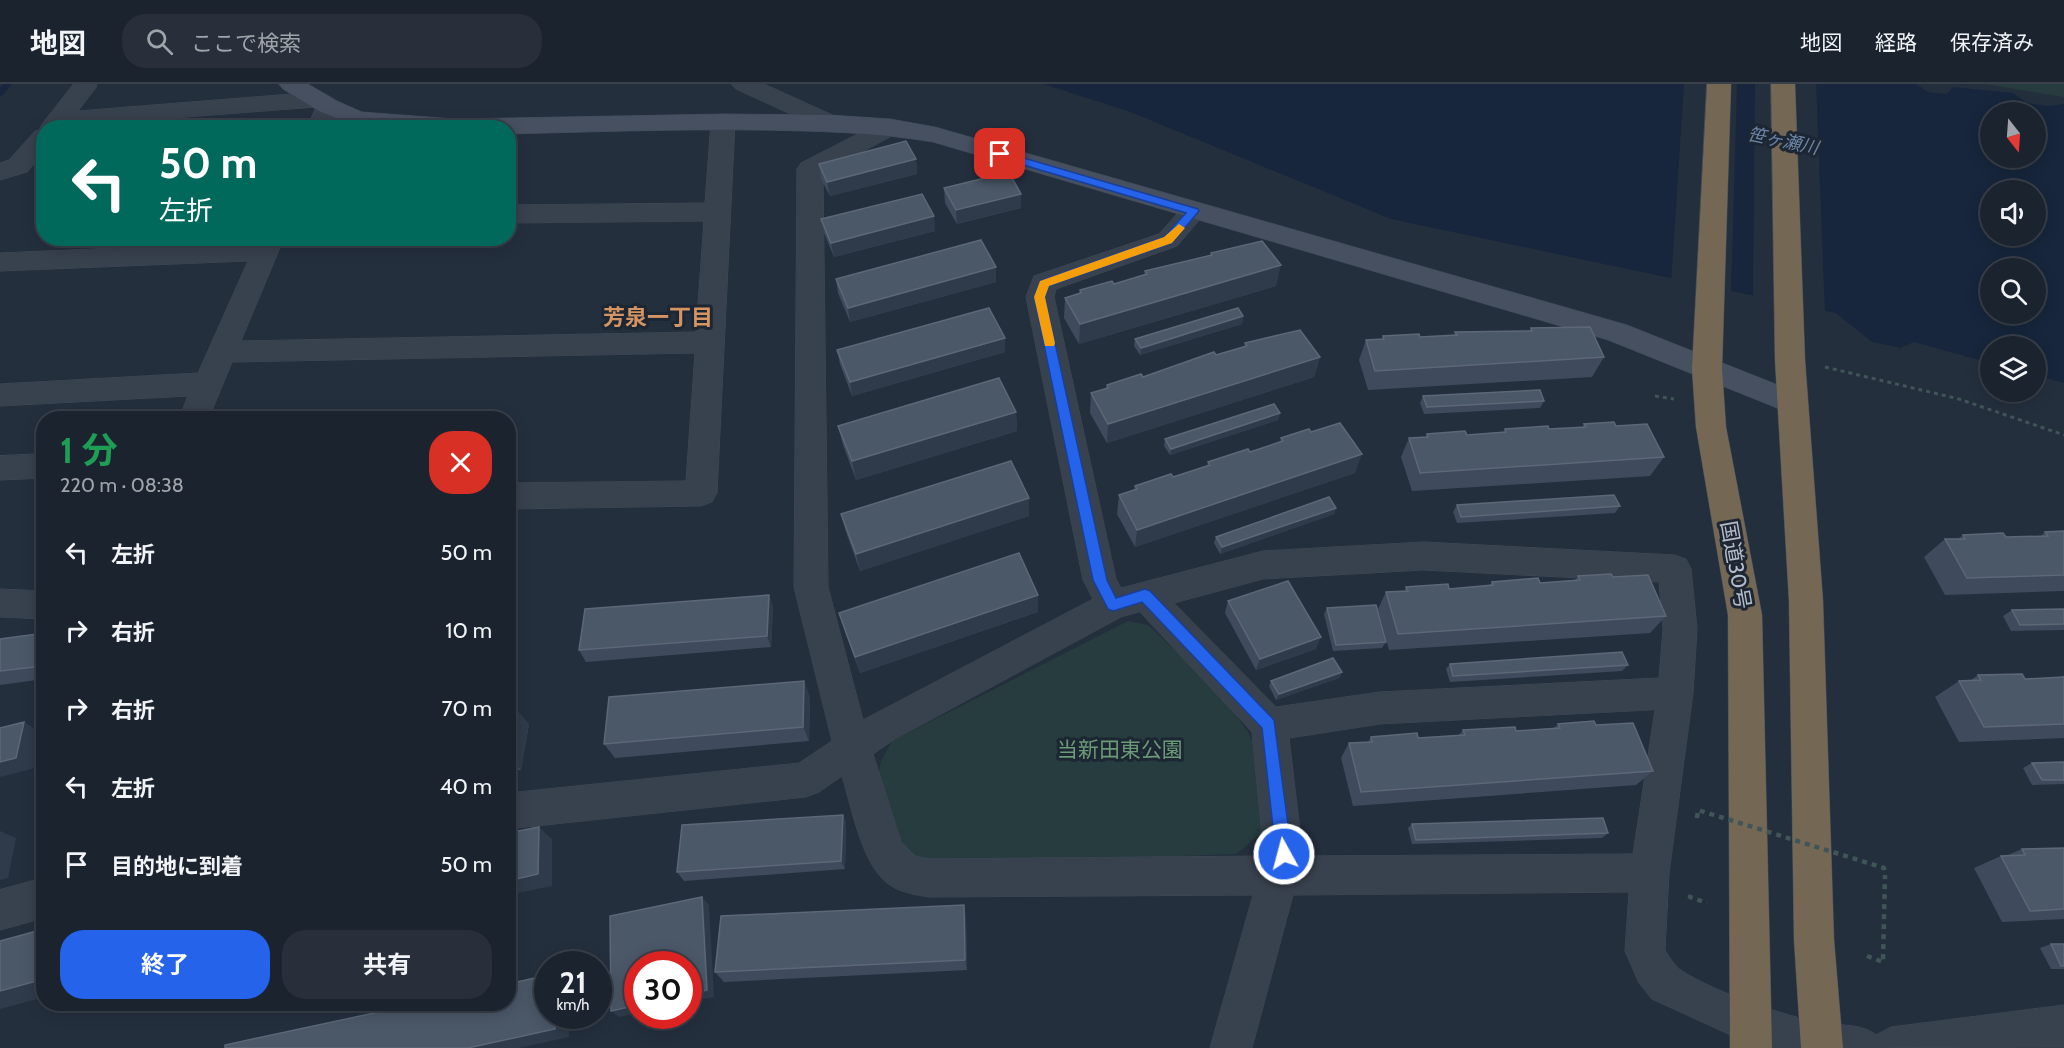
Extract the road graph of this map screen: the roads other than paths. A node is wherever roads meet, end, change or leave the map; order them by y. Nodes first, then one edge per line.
1 (291, 84) edge
2 (744, 84) edge
3 (1719, 84) edge
4 (1783, 84) edge
5 (86, 86) dead end
6 (321, 111) edge
7 (58, 120) edge
8 (178, 120) edge
9 (370, 120) edge
10 (723, 122) junction
11 (830, 123) junction
12 (516, 126) edge
13 (890, 127) junction
14 (36, 145) edge
15 (0, 172) edge
16 (1194, 211) junction
17 (718, 212) junction
18 (516, 214) edge
19 (253, 246) edge
20 (269, 246) edge
21 (0, 262) edge
22 (710, 342) junction
23 (223, 352) junction
24 (1707, 369) junction
25 (209, 384) junction
26 (0, 395) edge
27 (1792, 403) junction
28 (197, 411) edge
29 (36, 466) edge
30 (0, 468) edge
31 (516, 496) edge
32 (1129, 600) junction
33 (0, 603) edge
34 (36, 605) edge
35 (1675, 693) junction
36 (1269, 725) junction
37 (852, 747) junction
38 (516, 810) edge
39 (1650, 873) junction
40 (1278, 877) junction
41 (36, 900) edge
42 (0, 910) edge
43 (2064, 1026) edge
44 (1751, 1035) edge
45 (1834, 1047) edge
46 (1231, 1048) edge
47 (1891, 1048) edge

1 - 6 street
2 - 11 street
3 - 24 highway, 国道30号
4 - 27 highway
5 - 7 street
6 - 8 street
6 - 9 street
10 - 11 street
10 - 12 street
10 - 17 street
11 - 13 street
13 - 16 street
13 - 37 street
14 - 15 street
16 - 24 street
16 - 32 street
17 - 18 street
17 - 22 street
19 - 21 street
20 - 23 street
22 - 23 street
22 - 31 street
23 - 25 street
24 - 27 street
24 - 44 highway, 国道30号
25 - 26 street
25 - 28 street
27 - 45 highway
29 - 30 street
32 - 35 street
32 - 36 street
32 - 37 street
33 - 34 street
35 - 36 street
35 - 39 street
36 - 40 street
37 - 38 street
37 - 40 street
39 - 40 street
39 - 44 street
40 - 46 street
41 - 42 street
43 - 47 street
44 - 45 street

